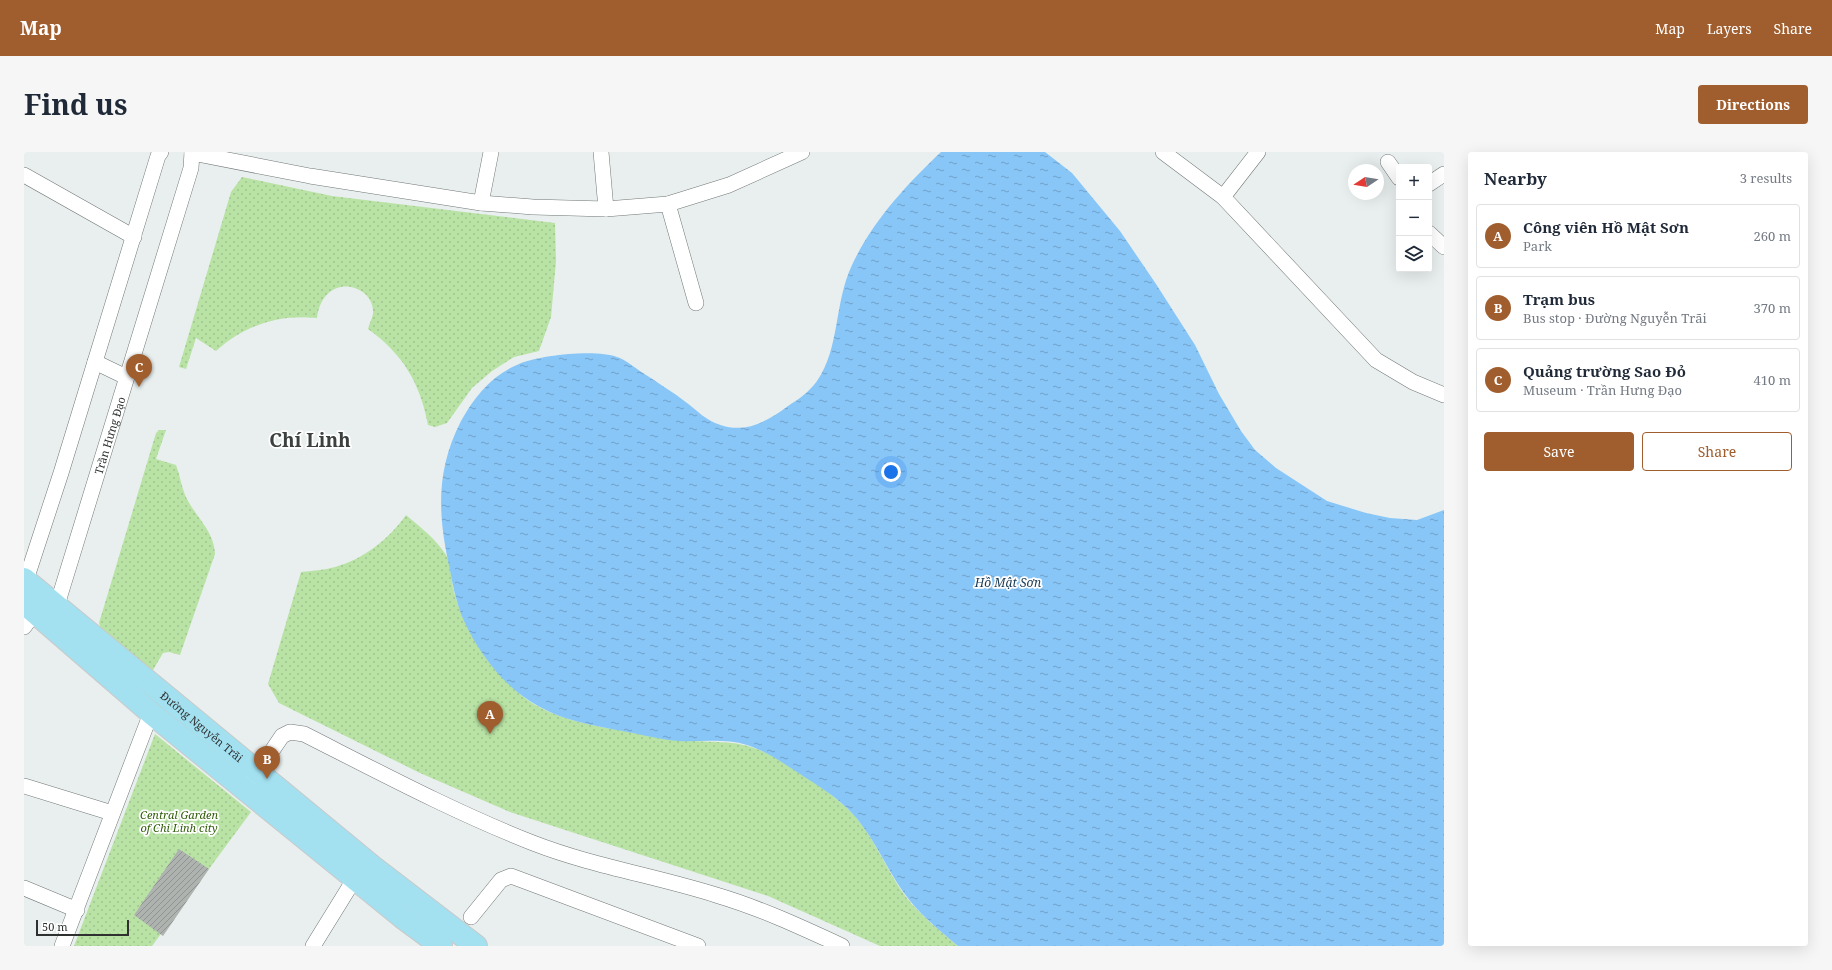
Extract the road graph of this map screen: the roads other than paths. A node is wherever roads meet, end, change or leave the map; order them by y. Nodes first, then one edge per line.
1 (160, 152) edge
2 (192, 152) edge
3 (491, 152) edge
4 (601, 152) edge
5 (802, 152) edge
6 (1164, 152) edge
7 (1258, 152) edge
8 (1388, 162) dead end
9 (1396, 174) edge
10 (1444, 174) edge
11 (24, 175) edge
12 (1432, 182) edge
13 (1223, 197) junction
14 (481, 203) junction
15 (668, 204) junction
16 (606, 209) junction
17 (1432, 236) edge
18 (134, 237) junction
19 (1444, 247) edge
20 (696, 302) dead end
21 (96, 362) junction
22 (126, 377) junction
23 (1444, 395) edge
24 (25, 582) edge
25 (38, 615) edge
26 (151, 713) junction
27 (252, 781) junction
28 (24, 786) edge
29 (112, 813) junction
30 (355, 878) junction
31 (24, 888) edge
32 (77, 910) junction
33 (472, 917) dead end
34 (62, 946) edge
35 (313, 946) edge
36 (441, 946) edge
37 (476, 946) edge
38 (698, 946) edge
39 (842, 946) edge

1 - 18 street
2 - 14 street
2 - 22 street, Trần Hưng Đạo
3 - 14 street
4 - 16 street
5 - 15 street
6 - 13 street
7 - 13 street
8 - 9 street
10 - 12 street
11 - 18 street
13 - 23 street
14 - 16 street
15 - 16 street
15 - 20 street
17 - 19 street
18 - 21 street
21 - 22 street
21 - 24 street
22 - 25 street, Trần Hưng Đạo
24 - 25 highway, Đường Nguyễn Trãi
25 - 26 highway, Đường Nguyễn Trãi
25 - 27 highway, Đường Nguyễn Trãi
26 - 27 highway, Đường Nguyễn Trãi
26 - 29 street
27 - 30 highway, Đường Nguyễn Trãi
27 - 37 highway, Đường Nguyễn Trãi
27 - 39 street
28 - 29 street
29 - 32 street
30 - 35 street
30 - 36 highway, Đường Nguyễn Trãi
31 - 32 street
32 - 34 street
33 - 38 street

